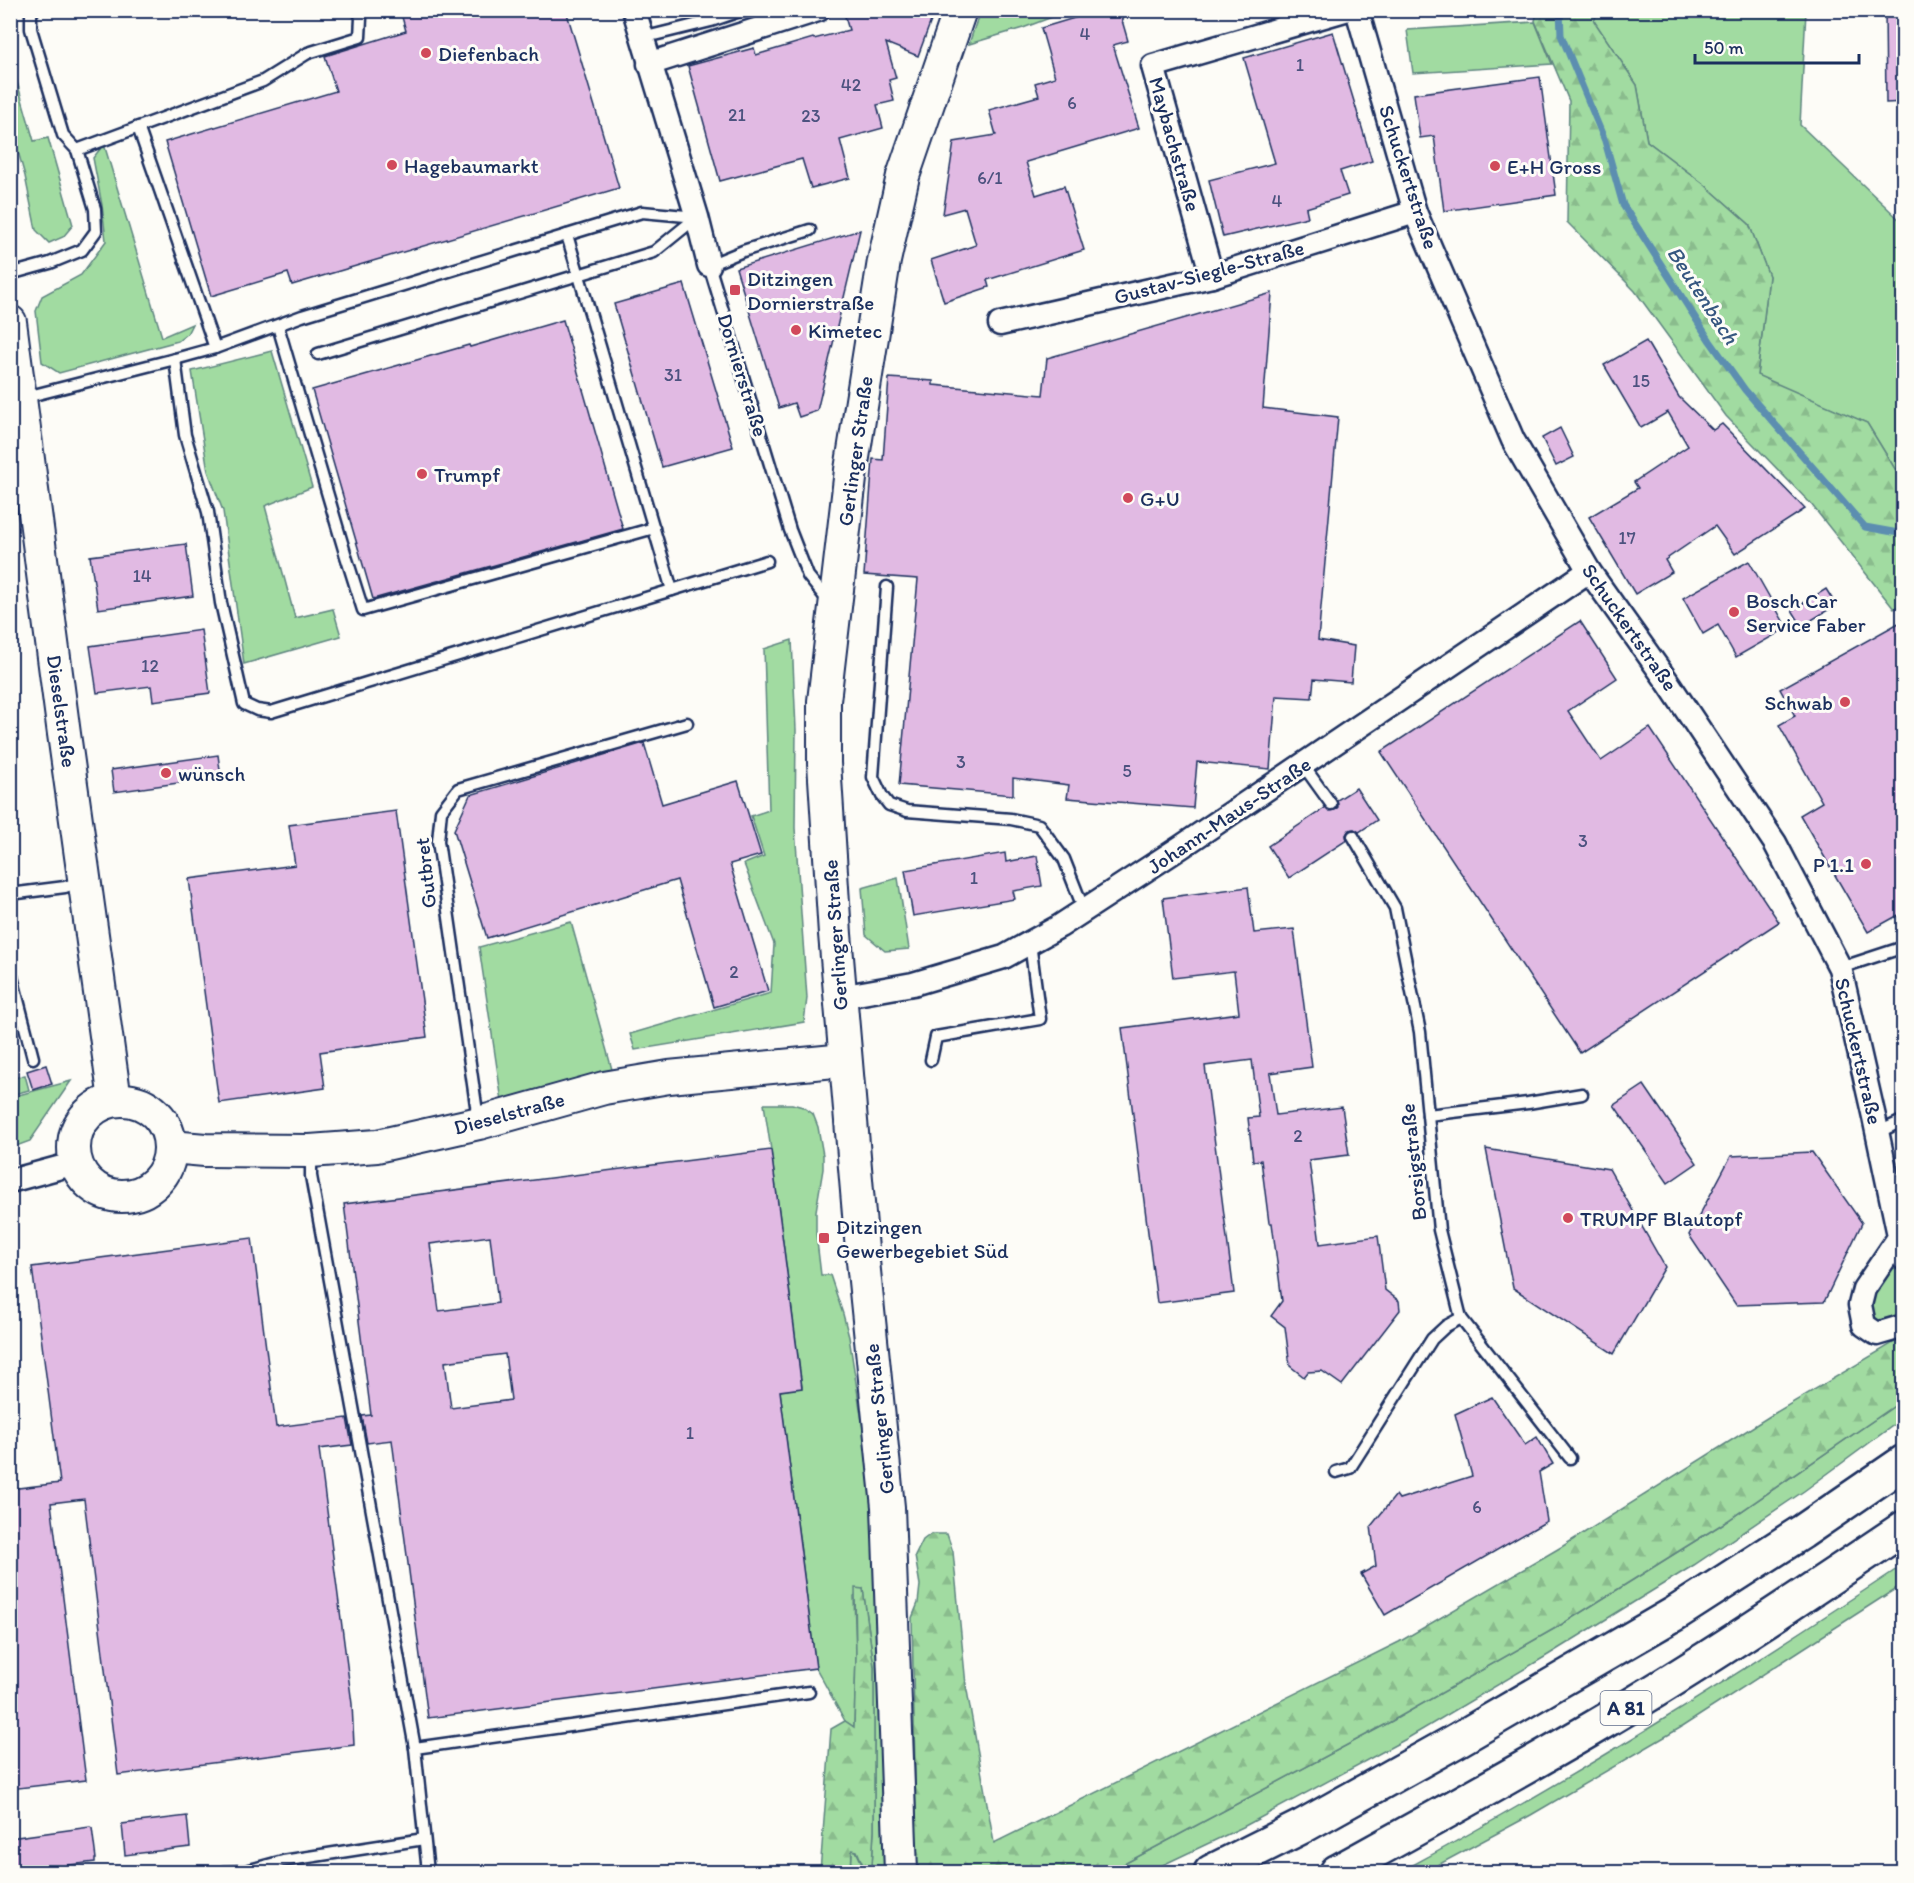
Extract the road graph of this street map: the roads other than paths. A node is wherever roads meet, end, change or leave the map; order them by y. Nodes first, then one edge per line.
1 (34, 10) edge
2 (358, 10) edge
3 (634, 10) edge
4 (743, 10) edge
5 (818, 10) edge
6 (960, 10) edge
7 (1345, 10) edge
8 (1357, 10) edge
9 (642, 38) junction
10 (649, 64) junction
11 (138, 127) junction
12 (77, 150) junction
13 (1415, 212) junction
14 (697, 217) junction
15 (810, 230) dead end
16 (567, 235) junction
17 (709, 265) junction
18 (10, 274) edge
19 (579, 275) junction
20 (1212, 276) junction
21 (10, 322) edge
22 (1000, 324) dead end
23 (278, 326) junction
24 (215, 348) junction
25 (318, 354) dead end
26 (175, 359) junction
27 (21, 398) junction
28 (654, 528) junction
29 (768, 561) dead end
30 (1589, 571) junction
31 (887, 587) dead end
32 (672, 590) junction
33 (834, 608) junction
34 (687, 723) dead end
35 (1304, 765) junction
36 (1331, 804) dead end
37 (1353, 836) dead end
38 (85, 880) junction
39 (10, 894) edge
40 (1084, 910) junction
41 (1030, 942) junction
42 (1904, 947) edge
43 (1840, 968) junction
44 (10, 969) edge
45 (840, 998) junction
46 (33, 1058) dead end
47 (845, 1060) junction
48 (931, 1060) dead end
49 (1582, 1094) dead end
50 (115, 1100) junction
51 (1428, 1115) junction
52 (1904, 1120) edge
53 (479, 1123) junction
54 (1877, 1133) junction
55 (171, 1147) junction
56 (310, 1151) junction
57 (76, 1163) junction
58 (10, 1181) edge
59 (1901, 1249) edge
60 (1461, 1318) junction
61 (1904, 1326) edge
62 (1570, 1458) dead end
63 (1904, 1462) edge
64 (1336, 1472) dead end
65 (1904, 1528) edge
66 (809, 1692) dead end
67 (415, 1748) junction
68 (424, 1839) junction
69 (246, 1871) edge
70 (223, 1872) edge
71 (428, 1872) edge
72 (901, 1872) edge
73 (1211, 1872) edge
74 (1338, 1872) edge

1 - 12 lane
2 - 11 lane
3 - 9 street, Dornierstraße
4 - 9 lane
5 - 10 street
6 - 33 main road, Gerlinger Straße
7 - 20 street, Maybachstraße
8 - 13 street, Schuckertstraße
9 - 10 street, Dornierstraße
10 - 14 street, Dornierstraße
11 - 12 lane
11 - 24 lane
12 - 18 lane
13 - 20 street, Gustav-Siegle-Straße
13 - 30 street, Schuckertstraße
14 - 16 lane
14 - 17 street, Dornierstraße
14 - 19 lane
15 - 17 lane
16 - 19 lane
16 - 23 lane
17 - 33 lane, Dornierstraße
19 - 25 lane
19 - 28 lane
20 - 22 street, Gustav-Siegle-Straße
21 - 27 main road, Dieselstraße
23 - 24 lane
23 - 28 lane
24 - 26 lane
26 - 27 lane
26 - 32 lane
27 - 38 main road, Dieselstraße
28 - 32 lane
29 - 32 lane
30 - 35 street, Johann-Maus-Straße
30 - 43 street, Schuckertstraße
31 - 40 lane
33 - 45 main road, Gerlinger Straße
34 - 53 lane, Gutbret
35 - 36 lane
35 - 40 street, Johann-Maus-Straße
37 - 51 lane, Borsigstraße
38 - 39 lane
38 - 50 main road, Dieselstraße
40 - 41 street, Johann-Maus-Straße
41 - 45 street, Johann-Maus-Straße
41 - 48 lane
42 - 43 lane
43 - 54 street, Schuckertstraße
44 - 46 lane
45 - 47 main road, Gerlinger Straße
47 - 53 main road, Dieselstraße
47 - 72 main road, Gerlinger Straße
49 - 51 lane
50 - 55 main road
50 - 57 main road
51 - 60 lane, Borsigstraße
52 - 54 lane
53 - 56 main road, Dieselstraße
54 - 59 street, Schuckertstraße
55 - 56 main road, Dieselstraße
55 - 57 main road
56 - 67 lane
57 - 58 street
59 - 61 street, Schuckertstraße
60 - 62 lane, Borsigstraße
60 - 64 lane
63 - 73 highway, A 81
65 - 74 highway, A 81
66 - 67 lane
67 - 68 lane
68 - 69 lane
68 - 71 lane
69 - 70 lane

